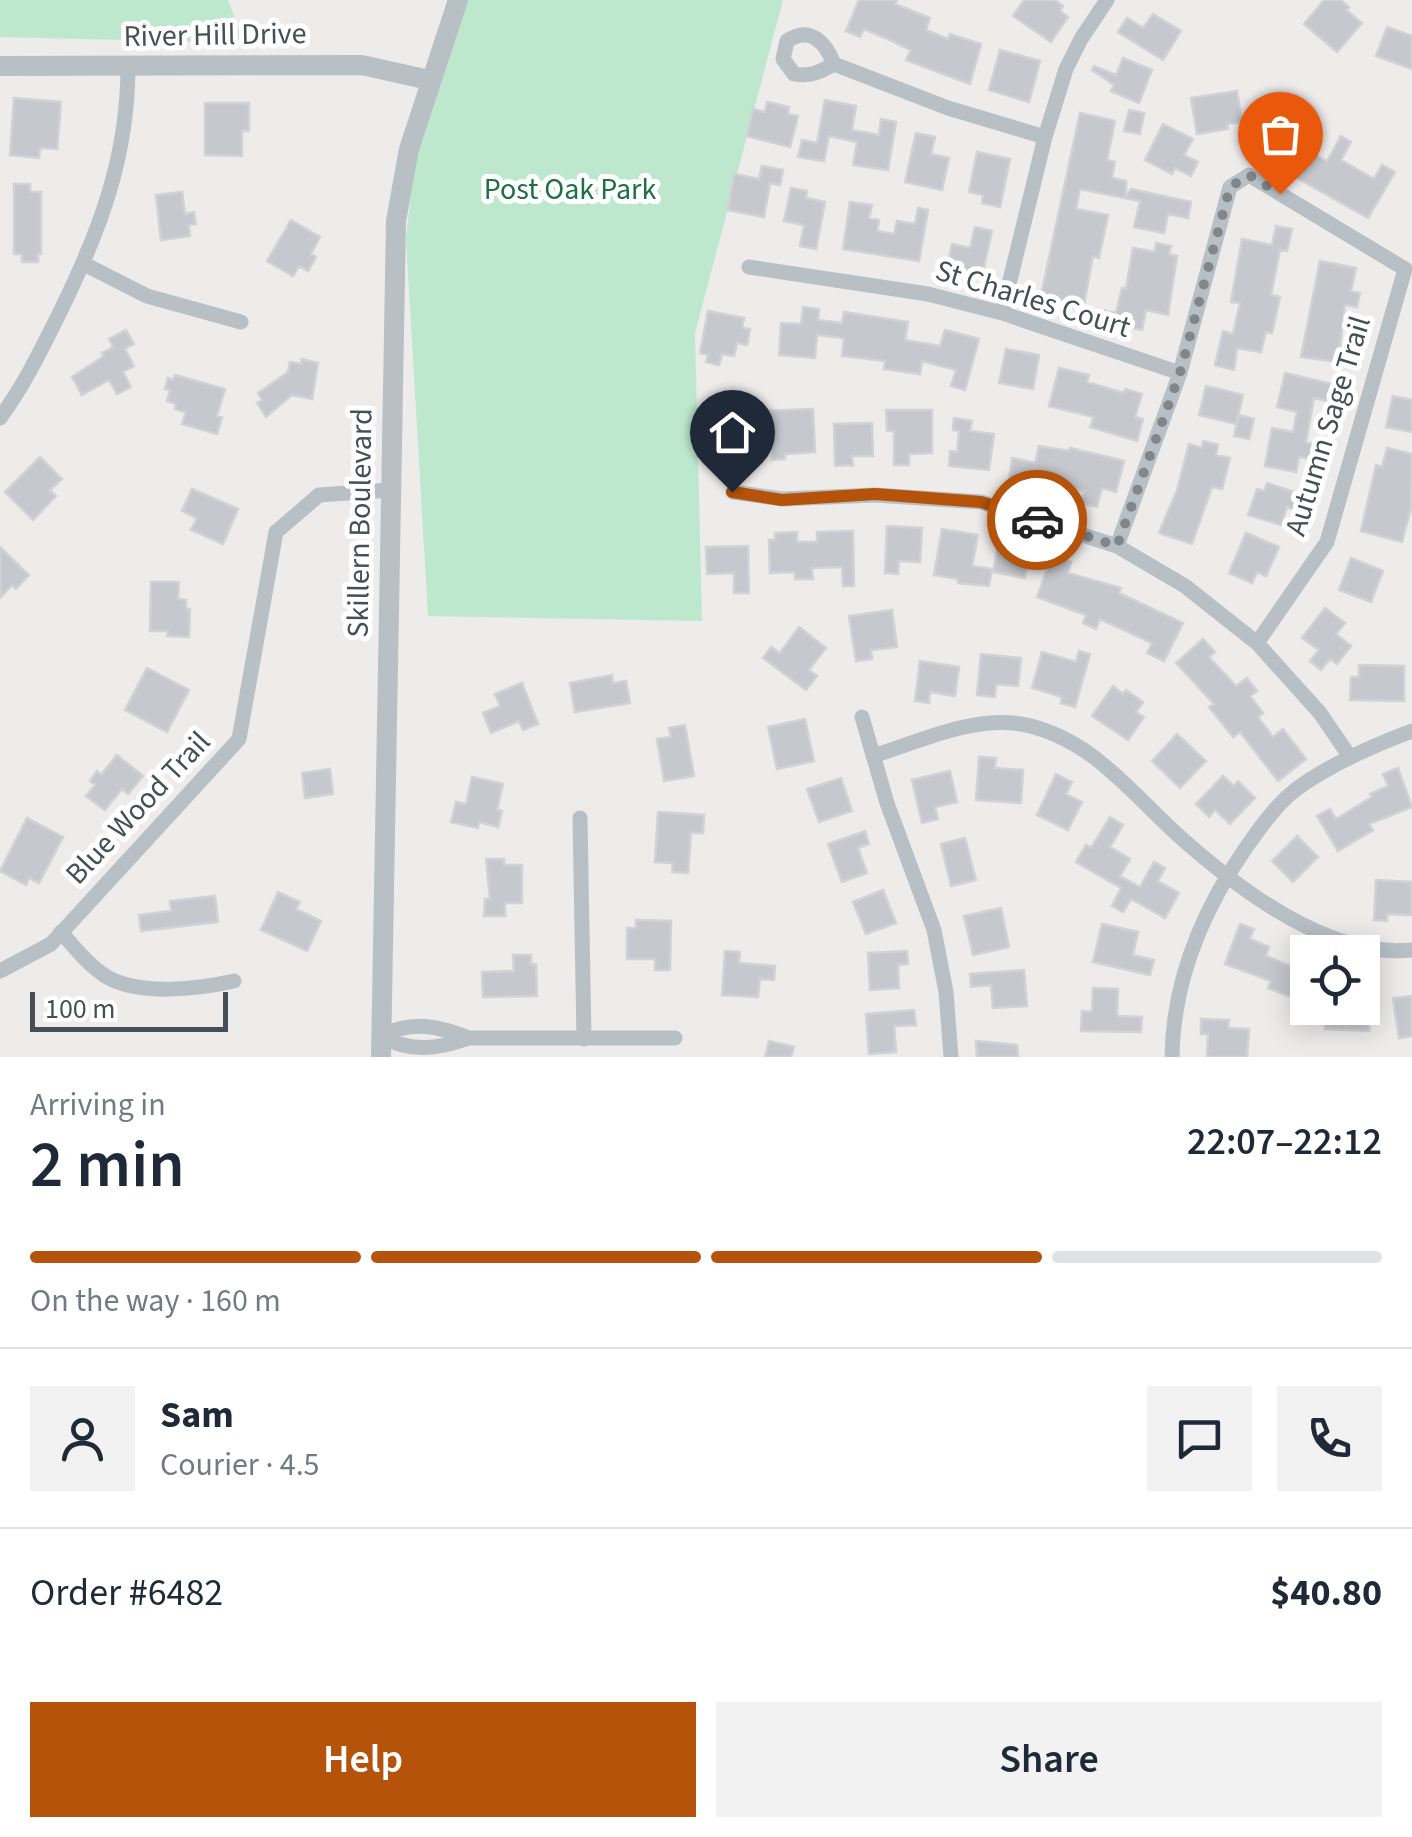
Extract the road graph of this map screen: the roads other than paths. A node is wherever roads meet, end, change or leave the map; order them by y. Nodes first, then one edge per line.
1 (458, 0) edge
2 (1107, 0) edge
3 (834, 64) dead end
4 (0, 66) edge
5 (128, 66) junction
6 (430, 80) junction
7 (1045, 137) junction
8 (84, 264) junction
9 (749, 267) dead end
10 (1002, 312) junction
11 (241, 322) dead end
12 (1180, 373) junction
13 (0, 418) edge
14 (390, 490) junction
15 (732, 492) dead end
16 (1117, 546) junction
17 (1257, 642) junction
18 (862, 717) dead end
19 (1412, 730) edge
20 (873, 756) junction
21 (1350, 758) junction
22 (580, 818) dead end
23 (1225, 878) junction
24 (62, 932) junction
25 (1412, 950) edge
26 (0, 972) edge
27 (234, 981) dead end
28 (675, 1038) dead end
29 (584, 1039) junction
30 (381, 1047) edge
31 (951, 1057) edge
32 (1172, 1057) edge

1 - 6 street, Skillern Boulevard
2 - 7 street
3 - 7 street
4 - 5 street, River Hill Drive
5 - 6 street, River Hill Drive
5 - 8 street
6 - 14 street, Skillern Boulevard
7 - 10 street
8 - 11 street
8 - 13 street
9 - 10 street, St Charles Court
10 - 12 street, St Charles Court
12 - 16 street
12 - 17 street, Autumn Sage Trail
14 - 24 street, Blue Wood Trail
14 - 30 street, Skillern Boulevard
15 - 16 street
16 - 17 street
17 - 21 street
18 - 20 street
19 - 21 street
20 - 23 street
20 - 31 street
21 - 23 street
22 - 29 street
23 - 25 street
23 - 32 street
24 - 26 street, Blue Wood Trail
24 - 27 street
28 - 29 street
29 - 30 street

